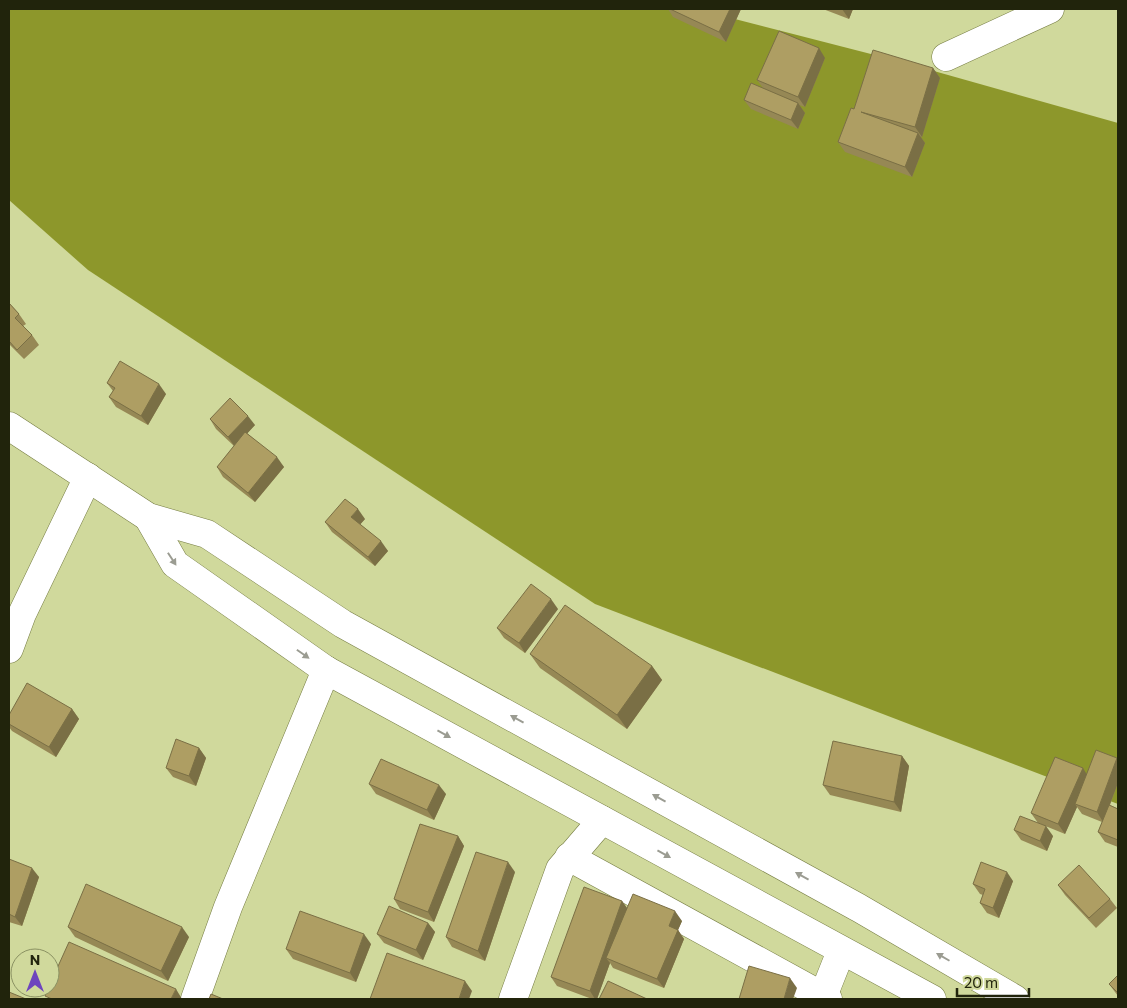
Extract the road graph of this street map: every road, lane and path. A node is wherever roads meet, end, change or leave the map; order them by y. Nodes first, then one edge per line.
1 (1050, 9) edge
2 (946, 57) dead end
3 (9, 426) edge
4 (88, 478) junction
5 (148, 517) junction
6 (9, 649) edge
7 (326, 670) junction
8 (602, 820) junction
9 (570, 857) junction
10 (842, 951) junction
11 (824, 998) edge
12 (195, 999) edge
13 (513, 999) edge
14 (931, 999) edge
15 (1015, 999) edge

1 - 2 street
3 - 4 street
4 - 5 street
4 - 6 street
5 -> 7 street
15 -> 5 street
7 -> 8 street
7 - 12 street
8 - 9 street
8 -> 10 street
9 - 11 street
9 - 13 street
10 - 11 street
10 - 14 street

